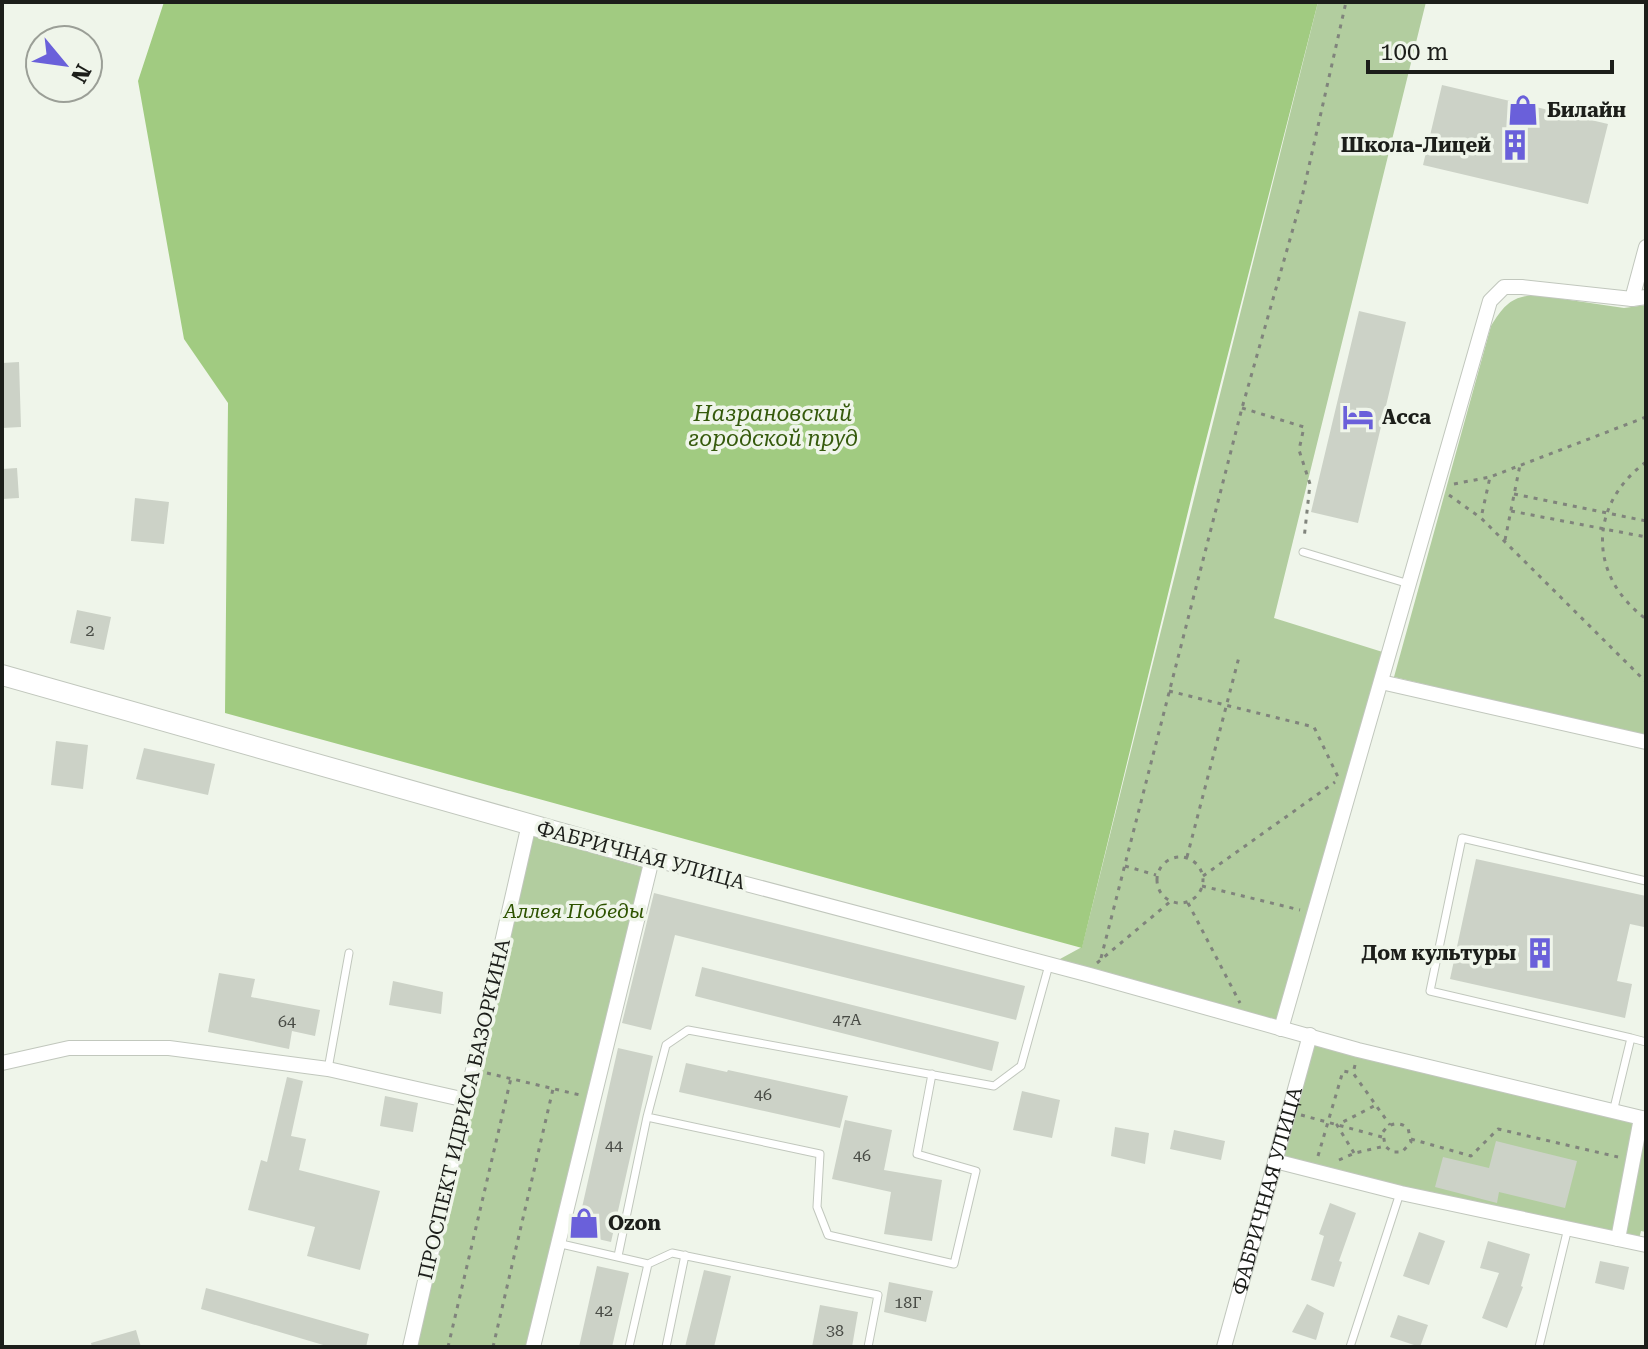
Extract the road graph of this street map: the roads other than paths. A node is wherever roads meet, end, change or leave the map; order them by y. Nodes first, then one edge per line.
1 (1646, 247) edge
2 (1639, 298) edge
3 (1303, 552) road end
4 (1409, 584) junction
5 (2, 675) edge
6 (1381, 682) junction
7 (1646, 742) edge
8 (529, 824) junction
9 (652, 859) junction
10 (1646, 881) edge
11 (349, 953) dead end
12 (1049, 965) junction
13 (1281, 1029) junction
14 (1310, 1035) junction
15 (1631, 1038) junction
16 (1646, 1042) edge
17 (2, 1063) edge
18 (328, 1069) junction
19 (932, 1074) junction
20 (466, 1100) junction
21 (1613, 1112) junction
22 (647, 1117) junction
23 (1644, 1118) edge
24 (1275, 1161) junction
25 (1401, 1193) junction
26 (1568, 1228) junction
27 (1618, 1239) junction
28 (557, 1243) junction
29 (1646, 1245) edge
30 (685, 1255) junction
31 (618, 1256) junction
32 (648, 1264) junction
33 (410, 1347) edge
34 (533, 1347) edge
35 (629, 1347) edge
36 (666, 1347) edge
37 (868, 1347) edge
38 (1224, 1347) edge
39 (1350, 1347) edge
40 (1539, 1347) edge

1 - 2 street
2 - 4 street
3 - 4 lane
4 - 6 street
5 - 8 street, ФАБРИЧНАЯ УЛИЦА
6 - 7 street
6 - 13 street
8 - 9 street, ФАБРИЧНАЯ УЛИЦА
8 - 20 street, ПРОСПЕКТ ИДРИСА БАЗОРКИНА
9 - 12 street, ФАБРИЧНАЯ УЛИЦА
9 - 28 street
10 - 15 lane
11 - 18 lane
12 - 13 street, ФАБРИЧНАЯ УЛИЦА
12 - 19 lane
13 - 14 street, ФАБРИЧНАЯ УЛИЦА
14 - 21 street, ФАБРИЧНАЯ УЛИЦА
14 - 24 street, ФАБРИЧНАЯ УЛИЦА
15 - 16 lane
15 - 21 lane
17 - 18 street
18 - 20 street
19 - 22 lane
19 - 22 lane
20 - 33 street, ПРОСПЕКТ ИДРИСА БАЗОРКИНА
21 - 23 street, ФАБРИЧНАЯ УЛИЦА
22 - 31 lane
23 - 27 street
24 - 25 street
24 - 38 street, ФАБРИЧНАЯ УЛИЦА
25 - 26 street
25 - 39 lane
26 - 27 street
26 - 40 lane
27 - 29 street
28 - 31 lane
28 - 34 street
30 - 32 lane
30 - 36 lane
30 - 37 lane
31 - 32 lane
32 - 35 lane

